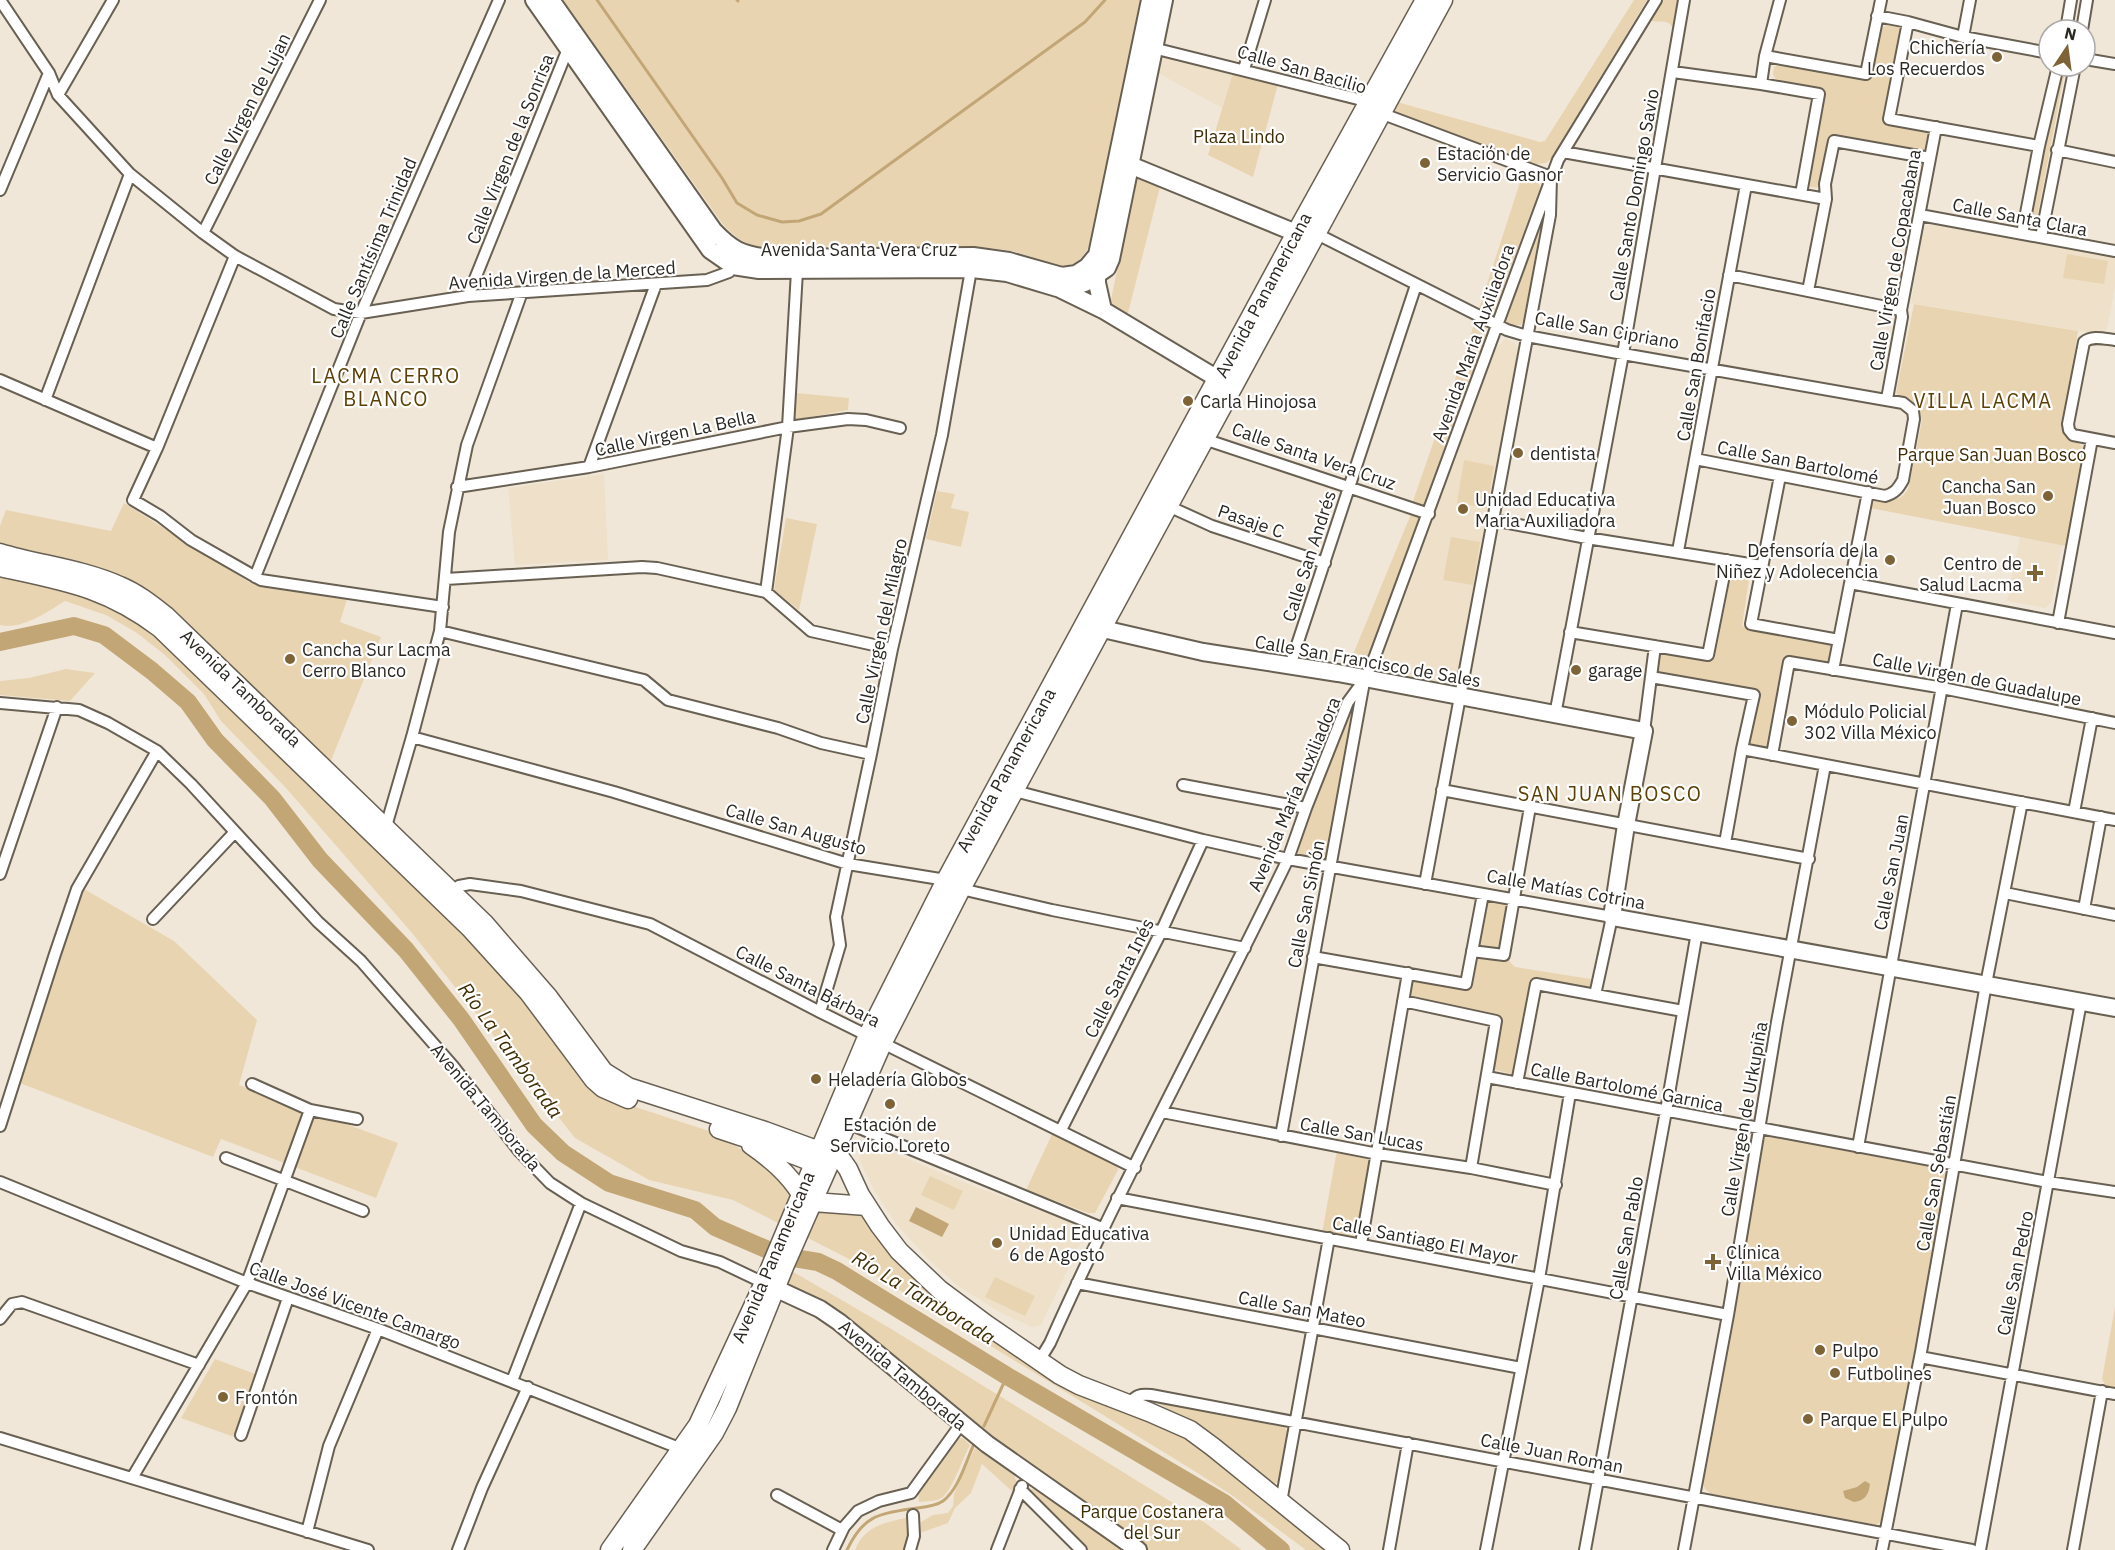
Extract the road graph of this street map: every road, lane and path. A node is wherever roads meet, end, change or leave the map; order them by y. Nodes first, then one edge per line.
1 (0, 0) edge
2 (113, 0) edge
3 (320, 0) edge
4 (499, 0) edge
5 (534, 0) edge
6 (551, 0) edge
7 (1150, 0) edge
8 (1164, 0) edge
9 (1265, 0) edge
10 (1425, 0) edge
11 (1443, 0) edge
12 (1656, 0) edge
13 (1684, 0) edge
14 (1780, 0) edge
15 (1881, 0) edge
16 (1970, 0) edge
17 (2071, 0) edge
18 (2087, 0) edge
19 (1877, 16) junction
20 (2068, 18) edge
21 (2084, 18) edge
22 (1908, 22) junction
23 (1963, 37) junction
24 (1148, 46) junction
25 (570, 50) junction
26 (2037, 51) edge
27 (1765, 56) junction
28 (2097, 61) edge
29 (2115, 64) edge
30 (1244, 69) junction
31 (1673, 72) junction
32 (49, 73) junction
33 (2055, 78) edge
34 (2072, 78) edge
35 (1761, 84) junction
36 (58, 95) junction
37 (1376, 110) junction
38 (1936, 128) junction
39 (2039, 146) junction
40 (2057, 150) junction
41 (1563, 152) junction
42 (1930, 158) junction
43 (2115, 162) edge
44 (1123, 163) junction
45 (1655, 169) junction
46 (130, 174) junction
47 (1551, 177) junction
48 (1746, 185) junction
49 (0, 190) edge
50 (1801, 194) junction
51 (1826, 199) junction
52 (1920, 215) junction
53 (203, 233) junction
54 (2022, 234) junction
55 (1308, 237) junction
56 (2041, 237) junction
57 (2115, 251) edge
58 (1097, 255) junction
59 (236, 256) junction
60 (736, 259) junction
61 (973, 262) junction
62 (797, 271) junction
63 (1729, 275) junction
64 (1097, 276) junction
65 (656, 284) junction
66 (1416, 285) junction
67 (1057, 288) junction
68 (1808, 291) junction
69 (522, 292) junction
70 (468, 296) junction
71 (1103, 310) junction
72 (1901, 310) junction
73 (361, 313) junction
74 (1496, 326) junction
75 (1527, 336) junction
76 (2115, 339) edge
77 (1623, 354) junction
78 (1712, 368) junction
79 (1218, 379) junction
80 (0, 380) edge
81 (1887, 399) junction
82 (45, 400) junction
83 (788, 427) junction
84 (900, 428) dead end
85 (1196, 437) junction
86 (2092, 439) junction
87 (2115, 443) edge
88 (157, 448) junction
89 (1695, 459) junction
90 (589, 467) junction
91 (1780, 476) junction
92 (457, 487) junction
93 (1348, 488) junction
94 (1868, 492) junction
95 (1893, 493) joint
96 (1168, 507) junction
97 (1429, 514) junction
98 (1493, 520) junction
99 (1587, 538) junction
100 (1678, 551) junction
101 (0, 553) edge
102 (1727, 560) junction
103 (1325, 564) junction
104 (1762, 566) junction
105 (0, 567) edge
106 (255, 577) junction
107 (446, 579) junction
108 (1850, 583) junction
109 (766, 591) junction
110 (1958, 604) junction
111 (443, 607) junction
112 (2058, 623) junction
113 (1094, 627) junction
114 (440, 631) junction
115 (1570, 632) junction
116 (2115, 633) edge
117 (1839, 640) junction
118 (1655, 646) junction
119 (892, 649) junction
120 (1290, 666) junction
121 (1833, 670) junction
122 (1651, 677) junction
123 (1365, 679) junction
124 (1942, 688) junction
125 (1460, 697) junction
126 (0, 703) edge
127 (57, 707) junction
128 (1555, 715) junction
129 (2092, 718) junction
130 (2115, 723) edge
131 (1644, 731) junction
132 (412, 736) junction
133 (1742, 749) junction
134 (157, 751) junction
135 (871, 754) junction
136 (1772, 755) junction
137 (1825, 765) junction
138 (1925, 784) junction
139 (1183, 785) dead end
140 (1442, 790) junction
141 (1015, 791) junction
142 (2022, 802) junction
143 (1530, 807) junction
144 (1306, 808) junction
145 (2074, 812) junction
146 (2101, 817) junction
147 (2115, 820) edge
148 (1626, 825) junction
149 (380, 832) junction
150 (234, 833) junction
151 (1203, 840) junction
152 (1725, 843) junction
153 (1288, 859) junction
154 (1809, 859) junction
155 (848, 864) junction
156 (1330, 867) junction
157 (0, 874) edge
158 (1425, 884) junction
159 (954, 885) junction
160 (451, 892) junction
161 (2005, 893) junction
162 (1483, 894) junction
163 (1514, 899) junction
164 (2084, 909) junction
165 (2115, 915) edge
166 (1612, 917) junction
167 (153, 919) dead end
168 (1161, 932) junction
169 (1697, 932) junction
170 (1245, 948) junction
171 (1790, 949) junction
172 (1472, 951) junction
173 (1313, 957) junction
174 (1890, 967) junction
175 (1408, 973) junction
176 (1986, 984) junction
177 (1595, 995) junction
178 (1403, 1001) junction
179 (2081, 1002) junction
180 (2115, 1008) edge
181 (1683, 1011) junction
182 (820, 1012) junction
183 (875, 1039) junction
184 (1486, 1077) junction
185 (1517, 1083) junction
186 (252, 1084) dead end
187 (1570, 1093) junction
188 (310, 1110) junction
189 (1666, 1111) junction
190 (1162, 1112) junction
191 (357, 1119) dead end
192 (847, 1123) junction
193 (0, 1126) edge
194 (1759, 1128) junction
195 (1061, 1130) junction
196 (735, 1134) junction
197 (1281, 1136) junction
198 (1858, 1147) junction
199 (1378, 1154) junction
200 (226, 1158) dead end
201 (823, 1159) junction
202 (1954, 1165) junction
203 (1135, 1168) junction
204 (1471, 1168) junction
205 (284, 1180) junction
206 (0, 1182) edge
207 (2049, 1182) junction
208 (1556, 1185) junction
209 (2115, 1192) edge
210 (807, 1198) junction
211 (1117, 1198) junction
212 (863, 1200) junction
213 (581, 1203) junction
214 (363, 1211) dead end
215 (1102, 1228) junction
216 (1329, 1238) junction
217 (1361, 1244) junction
218 (1539, 1279) junction
219 (247, 1283) junction
220 (1077, 1283) junction
221 (770, 1286) junction
222 (288, 1298) junction
223 (1632, 1298) junction
224 (1728, 1315) junction
225 (0, 1319) edge
226 (1312, 1328) junction
227 (378, 1329) junction
228 (1920, 1357) junction
229 (1039, 1361) junction
230 (199, 1365) junction
231 (1521, 1368) junction
232 (2013, 1374) junction
233 (512, 1381) junction
234 (528, 1387) junction
235 (2103, 1391) junction
236 (2115, 1394) edge
237 (1129, 1404) junction
238 (1296, 1422) junction
239 (961, 1424) junction
240 (242, 1435) dead end
241 (0, 1438) edge
242 (1408, 1443) junction
243 (691, 1452) junction
244 (1503, 1461) junction
245 (1029, 1473) junction
246 (132, 1478) junction
247 (1599, 1479) junction
248 (1020, 1489) junction
249 (777, 1495) dead end
250 (1694, 1498) junction
251 (1281, 1502) junction
252 (913, 1515) dead end
253 (842, 1530) junction
254 (307, 1532) junction
255 (1886, 1535) junction
256 (1071, 1546) edge
257 (368, 1550) edge
258 (458, 1550) edge
259 (610, 1550) edge
260 (632, 1550) edge
261 (833, 1550) edge
262 (910, 1550) edge
263 (997, 1550) edge
264 (1081, 1550) edge
265 (1138, 1550) edge
266 (1340, 1550) edge
267 (1389, 1550) edge
268 (1486, 1550) edge
269 (1585, 1550) edge
270 (1684, 1550) edge
271 (1882, 1550) edge
272 (1972, 1550) edge
273 (1980, 1550) edge
274 (2073, 1550) edge

1 - 32 street, Avenida Virgen de la Merced
2 - 36 street
3 - 53 street, Calle Virgen de Lujan
4 - 73 street, Calle Santísima Trinidad
5 - 25 main road, Avenida Santa Vera Cruz
6 - 60 main road, Avenida Santa Vera Cruz
7 - 24 main road
8 - 24 main road
9 - 30 street
10 - 37 main road, Avenida Panamericana
11 - 37 main road, Avenida Panamericana
12 - 41 street, Avenida María Auxiliadora
13 - 31 street, Calle Santo Domingo Savio
14 - 27 street
15 - 19 street
16 - 23 street
17 - 20 street
18 - 21 street
19 - 22 street
19 - 27 street
22 - 23 street
22 - 38 street
23 - 26 street
24 - 30 street, Calle San Bacilio
24 - 44 main road
25 - 60 main road, Avenida Santa Vera Cruz
25 - 70 street, Calle Virgen de la Sonrisa
27 - 35 street
28 - 29 street
30 - 37 street, Calle San Bacilio
31 - 35 street
31 - 45 street, Calle Santo Domingo Savio
32 - 36 street, Avenida Virgen de la Merced
32 - 49 street
33 - 39 street
34 - 40 street
35 - 50 street
36 - 46 street, Avenida Virgen de la Merced
37 - 47 street, Calle San Bacilio
37 - 55 main road, Avenida Panamericana
38 - 39 street
38 - 42 street, Calle Virgen de Copacabana
39 - 54 street
40 - 43 street
40 - 56 street
41 - 45 street
41 - 47 street, Avenida María Auxiliadora
42 - 51 street
42 - 52 street, Calle Virgen de Copacabana
44 - 55 main road, Calle San Cipriano
44 - 58 main road
44 - 64 main road
45 - 48 street
45 - 77 street, Calle Santo Domingo Savio
46 - 53 street, Avenida Virgen de la Merced
46 - 82 street
47 - 74 street, Avenida María Auxiliadora
47 - 75 street
48 - 50 street
48 - 63 street, Calle San Bonifacio
50 - 51 street
51 - 68 street
52 - 54 street, Calle Santa Clara
52 - 72 street, Calle Virgen de Copacabana
53 - 59 street, Avenida Virgen de la Merced
54 - 56 street, Calle Santa Clara
55 - 66 street, Calle San Cipriano
55 - 79 main road, Avenida Panamericana
55 - 85 main road, Avenida Panamericana
56 - 57 street, Calle Santa Clara
58 - 61 main road, Avenida Santa Vera Cruz
58 - 64 main road
59 - 73 street, Avenida Virgen de la Merced
59 - 88 street
60 - 61 main road, Avenida Santa Vera Cruz
60 - 62 main road, Avenida Santa Vera Cruz
60 - 65 street, Avenida Virgen de la Merced
61 - 62 main road, Avenida Santa Vera Cruz
61 - 67 main road, Avenida Santa Vera Cruz
61 - 119 street, Calle Virgen del Milagro
62 - 83 street
63 - 68 street
63 - 78 street, Calle San Bonifacio
64 - 67 main road
64 - 71 main road
65 - 69 street, Avenida Virgen de la Merced
65 - 90 street
66 - 74 street, Calle San Cipriano
66 - 93 street, Calle San Andrés
67 - 71 main road
68 - 72 street
69 - 70 street, Avenida Virgen de la Merced
69 - 92 street
70 - 73 street, Avenida Virgen de la Merced
71 - 79 main road
72 - 81 street, Calle Virgen de Copacabana
73 - 106 street, Calle Santísima Trinidad
74 - 75 street, Calle San Cipriano
74 - 97 street, Avenida María Auxiliadora
75 - 77 street, Calle San Cipriano
75 - 98 street
76 - 86 street
77 - 78 street, Calle San Cipriano
77 - 99 street, Calle Santo Domingo Savio
78 - 81 street, Calle San Cipriano
78 - 89 street, Calle San Bonifacio
79 - 85 main road, Avenida Panamericana
80 - 82 street
81 - 95 street, Calle San Cipriano
82 - 88 street
83 - 84 street, Calle Virgen La Bella
83 - 90 street, Calle Virgen La Bella
83 - 109 street
85 - 93 street, Calle Santa Vera Cruz
85 - 96 main road, Avenida Panamericana
85 - 113 main road, Avenida Panamericana
86 - 87 street
86 - 112 street
88 - 106 street
89 - 91 street, Calle San Bartolomé
89 - 100 street, Calle San Bonifacio
90 - 92 street, Calle Virgen La Bella
91 - 94 street, Calle San Bartolomé
91 - 104 street
92 - 107 street
93 - 97 street, Calle Santa Vera Cruz
93 - 103 street, Calle San Andrés
94 - 95 street, Calle San Bartolomé
94 - 108 street
96 - 103 street, Pasaje C
96 - 113 main road, Avenida Panamericana
97 - 123 street, Avenida María Auxiliadora
98 - 99 street
98 - 125 street
99 - 100 street
99 - 115 street, Calle Santo Domingo Savio
100 - 102 street
101 - 149 main road, Avenida Tamborada
102 - 104 street
102 - 118 street
103 - 120 street, Calle San Andrés
104 - 117 street
105 - 149 main road, Avenida Tamborada
106 - 111 street
107 - 109 street
107 - 111 street
108 - 110 street
108 - 117 street
109 - 119 street
110 - 112 street
110 - 124 street, Calle San Juan
111 - 114 street
112 - 116 street
113 - 120 main road, Calle San Francisco de Sales
113 - 141 main road, Avenida Panamericana
113 - 159 main road, Avenida Panamericana
114 - 132 street
114 - 135 street
115 - 118 street
115 - 128 street, Calle Santo Domingo Savio
117 - 121 street
118 - 122 street
119 - 135 street, Calle Virgen del Milagro
120 - 123 main road, Calle San Francisco de Sales
121 - 124 street, Calle Virgen de Guadalupe
121 - 136 street, Calle Virgen de Guadalupe
122 - 131 street
122 - 133 street
123 - 125 main road, Calle San Francisco de Sales
123 - 144 street, Avenida María Auxiliadora
123 - 156 street, Calle San Simón
124 - 129 street, Calle Virgen de Guadalupe
124 - 138 street, Calle San Juan
125 - 128 main road, Calle San Francisco de Sales
125 - 140 street
126 - 127 street, Avenida Tamborada
127 - 134 street, Avenida Tamborada
127 - 157 street
128 - 131 main road, Calle San Francisco de Sales
129 - 130 street, Calle Virgen de Guadalupe
129 - 145 street
131 - 148 main road
132 - 149 street
132 - 155 street, Calle San Augusto
133 - 136 street
133 - 152 street
134 - 150 street, Avenida Tamborada
134 - 193 street
135 - 155 street, Calle Virgen del Milagro
136 - 137 street
137 - 138 street
137 - 154 street, Calle Virgen de Urkupiña
138 - 142 street
138 - 174 street, Calle San Juan
139 - 144 street
140 - 143 street
140 - 158 street
141 - 151 street, Calle Matías Cotrina
141 - 159 main road, Avenida Panamericana
142 - 145 street
142 - 161 street, Calle San Sebastián
143 - 148 street
143 - 163 street
144 - 153 street, Avenida María Auxiliadora
145 - 146 street
146 - 147 street
146 - 164 street
148 - 152 street
148 - 166 main road
149 - 160 main road, Avenida Tamborada
149 - 196 main road, Avenida Tamborada
150 - 167 street
150 - 213 street, Avenida Tamborada
151 - 153 street, Calle Matías Cotrina
151 - 168 street, Calle Santa Inés
152 - 154 street
153 - 156 street, Calle Matías Cotrina
153 - 170 street, Avenida María Auxiliadora
154 - 171 street, Calle Virgen de Urkupiña
155 - 159 street, Calle San Augusto
155 - 182 street, Calle Virgen del Milagro
156 - 158 street, Calle Matías Cotrina
156 - 173 street, Calle San Simón
158 - 162 street, Calle Matías Cotrina
159 - 168 street, Calle San Augusto
159 - 183 main road, Avenida Panamericana
160 - 182 street, Calle Santa Bárbara
160 - 201 main road, Avenida Tamborada
161 - 164 street
161 - 176 street, Calle San Sebastián
162 - 163 street, Calle Matías Cotrina
162 - 172 street
163 - 166 street, Calle Matías Cotrina
163 - 172 street
164 - 165 street
166 - 169 main road, Calle Matías Cotrina
166 - 177 street
168 - 170 street, Calle San Augusto
168 - 195 street, Calle Santa Inés
169 - 171 main road, Calle Matías Cotrina
169 - 181 street, Calle San Pablo
170 - 190 street, Avenida María Auxiliadora
171 - 174 main road, Calle Matías Cotrina
171 - 194 street, Calle Virgen de Urkupiña
172 - 175 street
173 - 175 street
173 - 197 street, Calle San Simón
174 - 176 main road, Calle Matías Cotrina
174 - 198 street, Calle San Juan
175 - 178 street
176 - 179 main road, Calle Matías Cotrina
176 - 202 street, Calle San Sebastián
177 - 181 street
177 - 185 street
178 - 184 street
178 - 199 street
179 - 180 main road, Calle Matías Cotrina
179 - 207 street, Calle San Pedro
181 - 189 street, Calle San Pablo
182 - 183 street, Calle Santa Bárbara
183 - 192 main road, Avenida Panamericana
183 - 195 street, Calle Santa Bárbara
183 - 201 main road, Avenida Panamericana
184 - 185 street, Calle Bartolomé Garnica
184 - 204 street
185 - 187 street, Calle Bartolomé Garnica
186 - 188 street
187 - 189 street, Calle Bartolomé Garnica
187 - 208 street
188 - 191 street
188 - 205 street
189 - 194 street, Calle Bartolomé Garnica
189 - 223 street, Calle San Pablo
190 - 197 street, Calle San Lucas
190 - 203 street, Avenida María Auxiliadora
192 - 201 main road, Avenida Panamericana
192 - 215 street
194 - 198 street, Calle Bartolomé Garnica
194 - 224 street, Calle Virgen de Urkupiña
195 - 203 street, Calle Santa Bárbara
196 - 201 main road, Avenida Tamborada
196 - 210 main road
197 - 199 street, Calle San Lucas
198 - 202 street, Calle Bartolomé Garnica
199 - 204 street, Calle San Lucas
199 - 217 street
200 - 205 street
201 - 210 main road, Avenida Panamericana
201 - 212 main road, Avenida Tamborada
202 - 207 street, Calle Bartolomé Garnica
202 - 228 street, Calle San Sebastián
203 - 211 street, Avenida María Auxiliadora
204 - 208 street, Calle San Lucas
205 - 214 street
205 - 219 street
206 - 219 street, Calle José Vicente Camargo
207 - 209 street, Calle Bartolomé Garnica
207 - 232 street, Calle San Pedro
208 - 218 street
210 - 212 main road
210 - 221 main road, Avenida Panamericana
211 - 215 street, Avenida María Auxiliadora
211 - 216 street, Calle Santiago El Mayor
212 - 229 main road, Avenida Tamborada
213 - 221 street, Avenida Tamborada
213 - 233 street
215 - 220 street, Avenida María Auxiliadora
216 - 217 street, Calle Santiago El Mayor
216 - 226 street
217 - 218 street, Calle Santiago El Mayor
218 - 223 street, Calle Santiago El Mayor
218 - 231 street
219 - 222 street, Calle José Vicente Camargo
219 - 230 street
220 - 226 street, Calle San Mateo
220 - 229 street, Avenida María Auxiliadora
221 - 239 main road, Avenida Tamborada
221 - 243 main road, Avenida Panamericana
222 - 227 street, Calle José Vicente Camargo
222 - 240 street
223 - 224 street, Calle Santiago El Mayor
223 - 247 street, Calle San Pablo
224 - 250 street, Calle Virgen de Urkupiña
225 - 230 street
226 - 231 street, Calle San Mateo
226 - 238 street
227 - 233 street, Calle José Vicente Camargo
227 - 254 street
228 - 232 street
228 - 255 street, Calle San Sebastián
229 - 237 main road, Avenida Tamborada
230 - 246 street
231 - 244 street
232 - 235 street
232 - 273 street, Calle San Pedro
233 - 234 street, Calle José Vicente Camargo
234 - 243 street, Calle José Vicente Camargo
234 - 258 street
235 - 236 street
235 - 274 street
237 - 238 street, Calle Juan Roman
237 - 251 main road, Avenida Tamborada
238 - 242 street, Calle Juan Roman
238 - 251 street
239 - 245 main road, Avenida Tamborada
239 - 253 street
241 - 246 street
242 - 244 street, Calle Juan Roman
242 - 267 street
243 - 259 main road, Avenida Panamericana
243 - 260 main road, Avenida Panamericana
244 - 247 street, Calle Juan Roman
244 - 268 street
245 - 248 street
245 - 265 main road, Avenida Tamborada
246 - 254 street
247 - 250 street, Calle Juan Roman
247 - 269 street, Calle San Pablo
248 - 256 street
248 - 263 street
249 - 253 street
250 - 255 street, Calle Juan Roman
250 - 270 street, Calle Virgen de Urkupiña
251 - 266 main road, Avenida Tamborada
252 - 262 street
253 - 261 street
254 - 257 street
255 - 271 street, Calle San Sebastián
255 - 272 street, Calle Juan Roman
256 - 264 street

